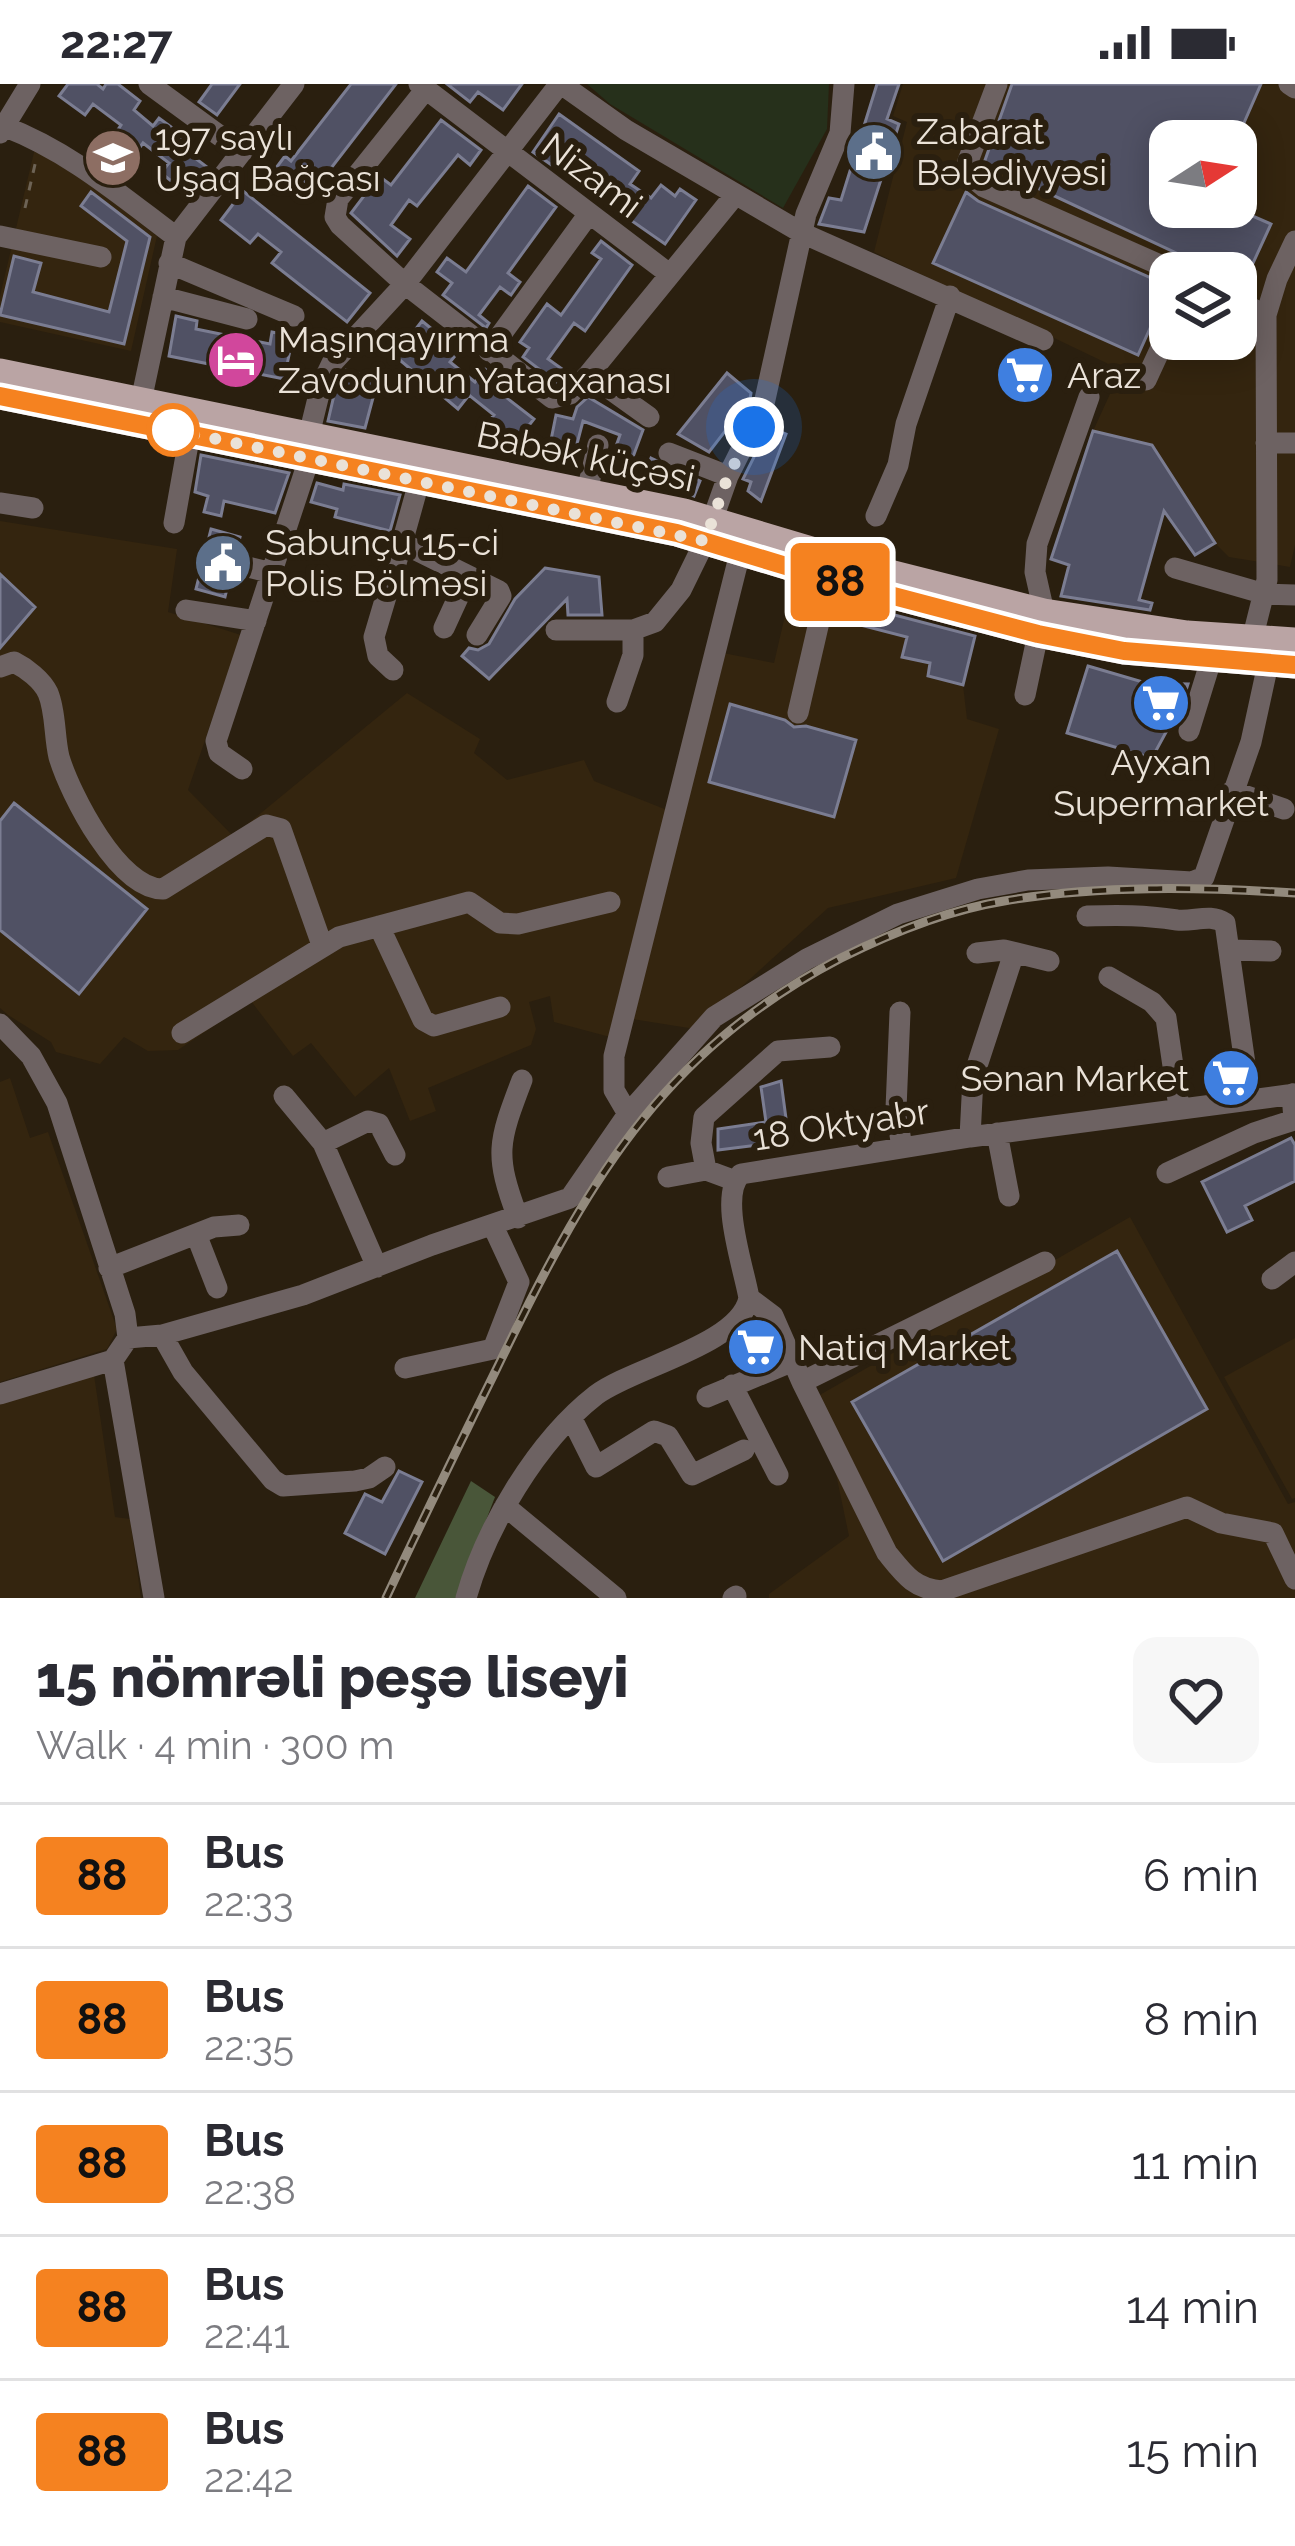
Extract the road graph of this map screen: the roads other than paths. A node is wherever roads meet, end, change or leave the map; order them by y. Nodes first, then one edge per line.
1 (30, 84) edge
2 (294, 84) edge
3 (844, 84) edge
4 (998, 84) edge
5 (158, 86) edge
6 (423, 86) edge
7 (7, 100) edge
8 (1, 130) edge
9 (507, 151) junction
10 (242, 152) junction
11 (736, 195) junction
12 (588, 215) junction
13 (802, 233) junction
14 (0, 236) edge
15 (176, 238) junction
16 (1295, 241) edge
17 (101, 257) dead end
18 (1149, 260) edge
19 (169, 263) junction
20 (668, 273) junction
21 (405, 284) junction
22 (950, 296) junction
23 (163, 297) junction
24 (1257, 311) edge
25 (1266, 315) junction
26 (294, 316) dead end
27 (248, 319) dead end
28 (1043, 340) dead end
29 (489, 351) junction
30 (1155, 360) edge
31 (0, 372) edge
32 (590, 374) junction
33 (1146, 380) dead end
34 (0, 396) edge
35 (1089, 398) dead end
36 (141, 401) junction
37 (649, 417) dead end
38 (190, 434) junction
39 (1295, 442) edge
40 (1266, 443) junction
41 (598, 445) dead end
42 (309, 447) junction
43 (669, 453) dead end
44 (728, 476) junction
45 (419, 482) junction
46 (586, 491) junction
47 (0, 503) edge
48 (33, 508) dead end
49 (876, 516) dead end
50 (174, 523) dead end
51 (709, 530) junction
52 (402, 543) junction
53 (740, 553) junction
54 (240, 565) dead end
55 (1174, 568) dead end
56 (272, 573) junction
57 (467, 578) junction
58 (829, 579) junction
59 (1265, 594) junction
60 (1295, 596) edge
61 (186, 610) dead end
62 (256, 621) junction
63 (1041, 623) junction
64 (444, 628) dead end
65 (556, 630) dead end
66 (634, 630) junction
67 (477, 635) dead end
68 (1252, 640) junction
69 (1295, 641) edge
70 (1211, 660) junction
71 (1281, 664) edge
72 (0, 667) edge
73 (393, 670) dead end
74 (1024, 695) dead end
75 (617, 702) dead end
76 (798, 713) dead end
77 (1189, 731) dead end
78 (242, 769) dead end
79 (1232, 791) junction
80 (1284, 809) dead end
81 (610, 902) dead end
82 (1087, 916) dead end
83 (379, 926) junction
84 (322, 946) junction
85 (1229, 950) junction
86 (1271, 951) dead end
87 (1014, 952) junction
88 (977, 953) dead end
89 (1049, 962) dead end
90 (1109, 977) dead end
91 (500, 1007) dead end
92 (900, 1012) dead end
93 (0, 1024) edge
94 (182, 1034) dead end
95 (830, 1047) dead end
96 (522, 1080) dead end
97 (1294, 1094) edge
98 (284, 1096) dead end
99 (1250, 1099) junction
100 (1178, 1107) junction
101 (628, 1114) junction
102 (1294, 1121) edge
103 (997, 1133) junction
104 (970, 1137) junction
105 (323, 1143) junction
106 (902, 1148) junction
107 (395, 1155) dead end
108 (706, 1170) junction
109 (1167, 1173) dead end
110 (668, 1178) dead end
111 (734, 1180) junction
112 (1010, 1196) dead end
113 (518, 1218) junction
114 (239, 1226) dead end
115 (493, 1226) junction
116 (196, 1234) junction
117 (1045, 1262) dead end
118 (1295, 1262) edge
119 (377, 1267) junction
120 (109, 1268) junction
121 (1272, 1279) dead end
122 (217, 1288) dead end
123 (749, 1298) junction
124 (162, 1335) junction
125 (128, 1338) junction
126 (112, 1360) junction
127 (405, 1368) dead end
128 (796, 1372) junction
129 (732, 1385) junction
130 (0, 1394) edge
131 (707, 1397) dead end
132 (572, 1419) junction
133 (744, 1450) dead end
134 (385, 1467) dead end
135 (778, 1474) dead end
136 (505, 1506) junction
137 (1295, 1579) edge
138 (154, 1598) edge
139 (466, 1598) edge
140 (616, 1598) edge

1 - 7 street
2 - 10 street
3 - 13 street
4 - 18 street
5 - 10 street
6 - 9 street, Nizami
6 - 21 street
7 - 8 street
8 - 15 street
9 - 11 street
9 - 12 street, Nizami
9 - 21 street
10 - 15 street
11 - 13 street
11 - 20 street
12 - 20 street, Nizami
12 - 29 street
13 - 22 street
13 - 44 street
14 - 17 street
15 - 19 street
16 - 25 street
19 - 23 street
19 - 26 street
20 - 32 street
21 - 29 street
21 - 42 street
22 - 28 street
22 - 49 street
23 - 27 street
23 - 36 street
24 - 25 street
25 - 40 street
29 - 32 street
30 - 33 street
31 - 36 main road, Babək küçəsi
32 - 37 street
34 - 38 main road, Babək küçəsi
35 - 63 street
36 - 42 main road, Babək küçəsi
38 - 42 main road, Babək küçəsi
38 - 50 street
39 - 40 street
40 - 59 street
41 - 46 street
42 - 45 main road, Babək küçəsi
42 - 46 main road, Babək küçəsi
42 - 56 street
43 - 44 street
44 - 51 street
45 - 51 main road, Babək küçəsi
45 - 52 street
46 - 51 main road, Babək küçəsi
47 - 48 street
51 - 53 main road, Babək küçəsi
51 - 63 main road, Babək küçəsi
51 - 66 street
52 - 57 street
52 - 73 street
53 - 58 main road, Babək küçəsi
53 - 101 street
54 - 56 street
55 - 59 street
56 - 62 street
57 - 64 street
57 - 67 street
58 - 63 main road, Babək küçəsi
58 - 76 street
59 - 60 street
59 - 68 street
61 - 62 street
62 - 78 street
63 - 68 main road, Babək küçəsi
63 - 70 main road, Babək küçəsi
63 - 74 street
65 - 66 street
66 - 75 street
68 - 69 main road, Babək küçəsi
70 - 71 main road, Babək küçəsi
70 - 77 street
71 - 79 street
72 - 84 street
79 - 80 street
79 - 101 street
81 - 83 street
82 - 85 street
83 - 84 street
83 - 91 street
84 - 94 street
85 - 86 street
85 - 99 street
87 - 88 street
87 - 89 street
87 - 104 street
90 - 100 street
92 - 106 street
93 - 120 street
95 - 108 street
96 - 113 street
97 - 99 street, 18 Oktyabr
97 - 102 street
98 - 105 street
99 - 100 street, 18 Oktyabr
100 - 103 street, 18 Oktyabr
101 - 113 street
102 - 109 street
103 - 104 street, 18 Oktyabr
103 - 112 street
104 - 106 street, 18 Oktyabr
105 - 107 street
105 - 119 street
106 - 111 street, 18 Oktyabr
108 - 110 street
108 - 111 street
111 - 123 street, 18 Oktyabr
113 - 115 street
114 - 116 street
115 - 119 street
115 - 127 street
116 - 120 street
116 - 122 street
117 - 128 street
118 - 121 street
119 - 124 street
120 - 125 street
123 - 128 street
123 - 132 street
124 - 125 street
124 - 134 street
125 - 126 street
126 - 130 street
126 - 138 street
128 - 129 street
128 - 137 street
129 - 131 street
129 - 135 street
132 - 133 street
132 - 136 street
136 - 139 street
136 - 140 street

